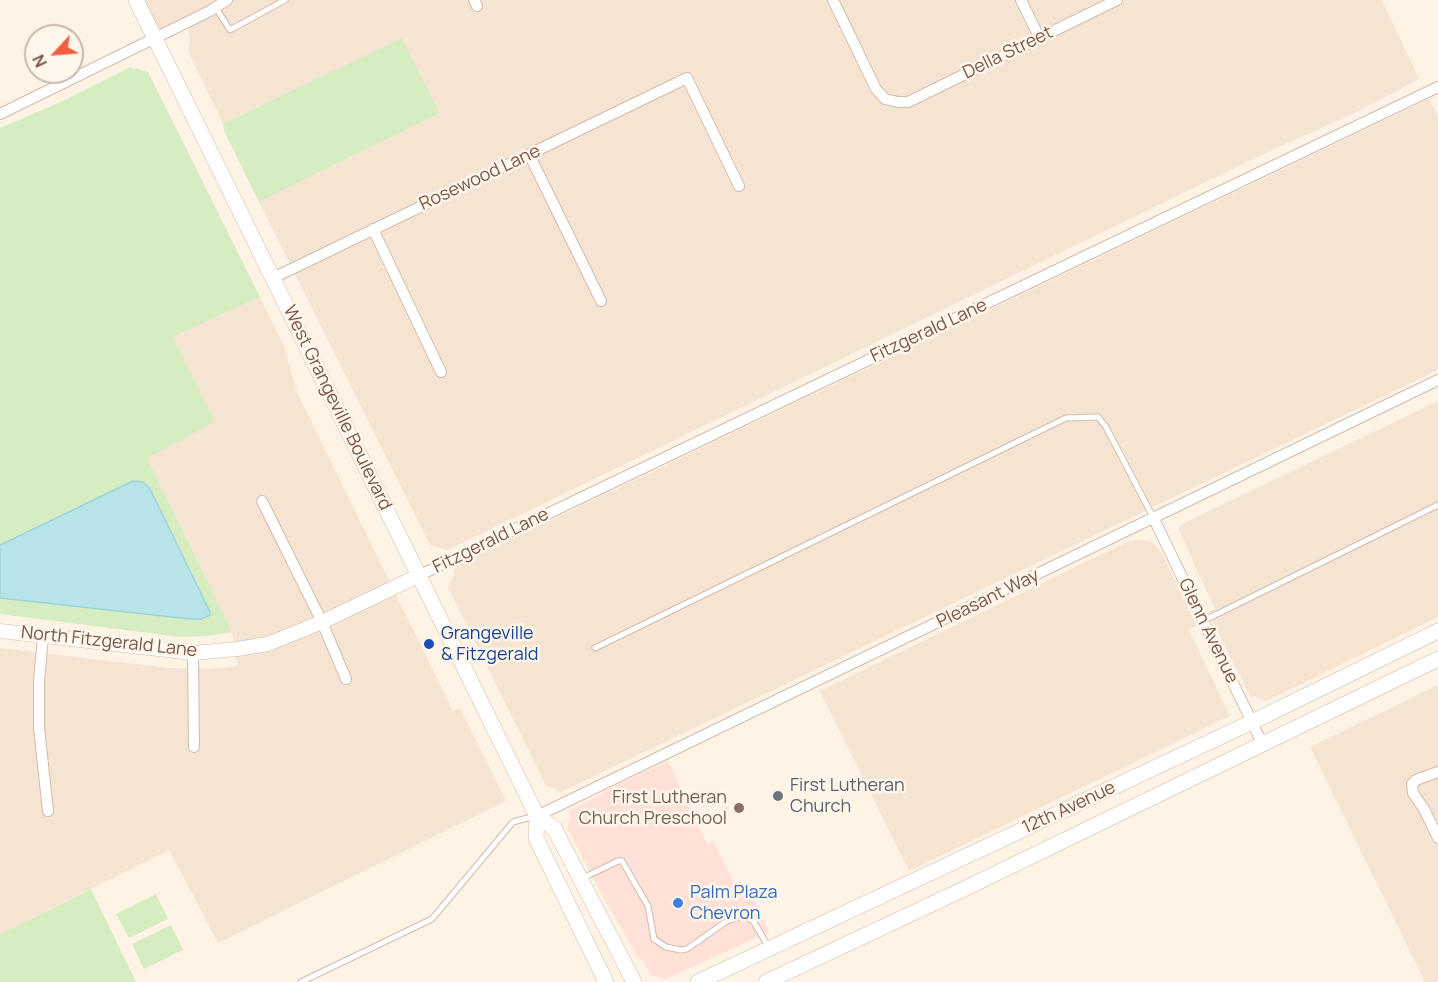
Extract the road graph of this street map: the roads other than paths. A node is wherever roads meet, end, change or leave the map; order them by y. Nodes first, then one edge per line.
1 (136, 0) edge
2 (227, 0) edge
3 (285, 0) edge
4 (833, 0) edge
5 (1021, 0) edge
6 (1117, 0) edge
7 (216, 8) junction
8 (155, 37) junction
9 (1040, 37) junction
10 (1438, 87) edge
11 (0, 114) edge
12 (529, 154) junction
13 (740, 186) dead end
14 (373, 229) junction
15 (273, 278) junction
16 (601, 302) dead end
17 (441, 372) dead end
18 (1438, 380) edge
19 (262, 501) dead end
20 (1438, 505) edge
21 (1154, 519) junction
22 (420, 575) junction
23 (1203, 621) junction
24 (322, 622) junction
25 (0, 631) edge
26 (1438, 631) edge
27 (43, 637) junction
28 (595, 648) dead end
29 (193, 653) junction
30 (1438, 659) edge
31 (346, 679) dead end
32 (1252, 722) junction
33 (1262, 743) junction
34 (194, 747) dead end
35 (1438, 772) edge
36 (48, 811) dead end
37 (537, 816) junction
38 (1438, 838) edge
39 (581, 879) junction
40 (769, 950) junction
41 (301, 982) edge
42 (606, 982) edge
43 (634, 982) edge
44 (698, 982) edge
45 (766, 982) edge

1 - 8 main road, West Grangeville Boulevard
2 - 7 street
3 - 7 lane
4 - 9 street, Della Street
5 - 9 street
6 - 9 street, Della Street
7 - 8 street
8 - 11 street
8 - 15 main road, West Grangeville Boulevard
10 - 22 street, Fitzgerald Lane
12 - 13 street, Rosewood Lane
12 - 14 street, Rosewood Lane
12 - 16 street
14 - 15 street, Rosewood Lane
14 - 17 street
15 - 22 main road, West Grangeville Boulevard
18 - 21 street, Pleasant Way
19 - 24 street
20 - 23 lane
21 - 23 street, Glenn Avenue
21 - 28 lane
21 - 37 street, Pleasant Way
22 - 24 street, North Fitzgerald Lane
22 - 37 main road, West Grangeville Boulevard
23 - 32 street, Glenn Avenue
24 - 29 street, North Fitzgerald Lane
24 - 31 street
25 - 27 street, North Fitzgerald Lane
26 - 32 main road, 12th Avenue
27 - 29 street, North Fitzgerald Lane
27 - 36 street
29 - 34 street
30 - 33 main road, 12th Avenue
32 - 33 street, Glenn Avenue
32 - 40 main road, 12th Avenue
33 - 45 main road, 12th Avenue
35 - 38 street
37 - 39 main road, West Grangeville Boulevard
37 - 41 lane
37 - 42 main road, West Grangeville Boulevard
39 - 40 lane
39 - 43 main road, West Grangeville Boulevard
40 - 44 main road, 12th Avenue

